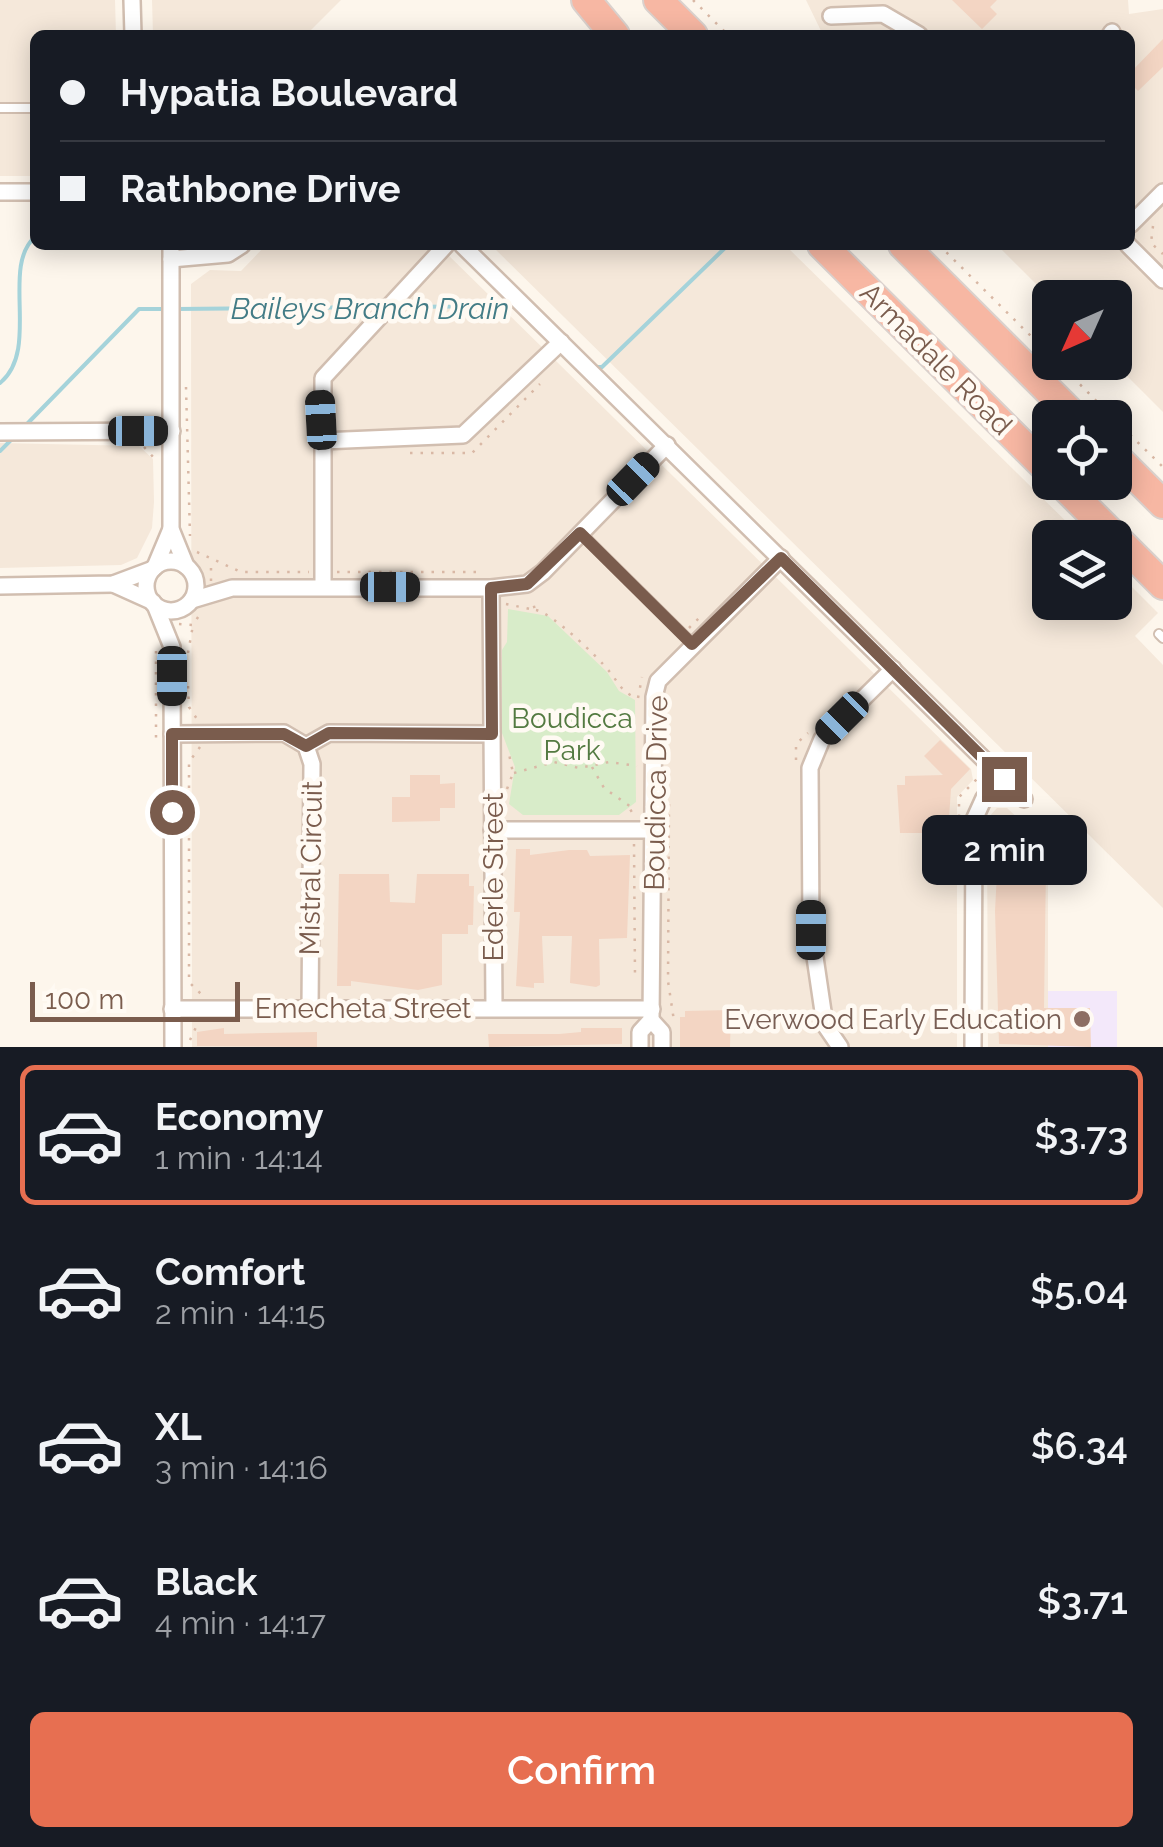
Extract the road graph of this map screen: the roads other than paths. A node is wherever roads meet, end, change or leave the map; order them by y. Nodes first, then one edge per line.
1 (132, 0) edge
2 (586, 0) edge
3 (658, 0) edge
4 (831, 16) dead end
5 (133, 30) edge
6 (612, 30) edge
7 (688, 30) edge
8 (907, 30) edge
9 (0, 108) edge
10 (30, 108) edge
11 (0, 192) edge
12 (30, 192) edge
13 (1163, 192) edge
14 (1135, 220) edge
15 (234, 250) edge
16 (441, 250) edge
17 (467, 250) edge
18 (827, 250) edge
19 (908, 250) edge
20 (1133, 250) edge
21 (171, 252) edge
22 (1163, 280) edge
23 (561, 342) junction
24 (1058, 400) edge
25 (172, 431) junction
26 (0, 432) edge
27 (322, 441) junction
28 (666, 445) junction
29 (1032, 454) edge
30 (1132, 469) edge
31 (1160, 490) edge
32 (1078, 500) edge
33 (171, 528) junction
34 (580, 533) junction
35 (781, 558) junction
36 (154, 568) junction
37 (189, 569) junction
38 (322, 579) junction
39 (493, 580) junction
40 (113, 584) junction
41 (1163, 585) edge
42 (0, 586) edge
43 (211, 586) junction
44 (190, 602) junction
45 (154, 604) junction
46 (179, 624) junction
47 (692, 644) junction
48 (893, 669) junction
49 (172, 734) junction
50 (492, 734) junction
51 (306, 746) junction
52 (1004, 779) junction
53 (1024, 800) dead end
54 (492, 830) junction
55 (653, 830) junction
56 (310, 1008) junction
57 (494, 1008) junction
58 (172, 1009) junction
59 (652, 1014) junction
60 (173, 1047) edge
61 (640, 1047) edge
62 (662, 1047) edge
63 (840, 1047) edge
64 (973, 1047) edge

1 - 5 street
2 - 6 highway
3 - 7 highway
4 - 8 street
9 - 10 lane
11 - 12 street
13 - 14 street
15 - 21 street
16 - 27 street
17 - 23 street
18 - 29 highway, Armadale Road
19 - 24 highway, Armadale Road
20 - 22 street
21 - 25 street
23 - 27 street
23 - 28 street
25 - 26 street
25 - 33 street
27 - 38 street
28 - 34 street
28 - 35 street
30 - 31 highway
32 - 41 highway
33 - 36 street
33 - 37 street
34 - 39 street
34 - 47 lane
35 - 47 street, Boudicca Drive
35 - 48 street
36 - 37 street
36 - 40 street
36 - 45 street
37 - 43 street
37 - 44 street
38 - 39 street
38 - 43 street
39 - 50 street, Ederle Street
40 - 42 street
40 - 45 street
43 - 44 street
44 - 45 street
44 - 46 street
45 - 46 street
46 - 49 street
47 - 55 street, Boudicca Drive
48 - 52 street
48 - 63 street
49 - 51 street, Mistral Circuit
49 - 58 street
50 - 51 street
50 - 54 street, Ederle Street
51 - 56 street, Mistral Circuit
52 - 53 street
52 - 64 street
54 - 55 street
54 - 57 street, Ederle Street
55 - 59 street, Boudicca Drive
56 - 57 street, Emecheta Street
56 - 58 street, Emecheta Street
57 - 59 street
58 - 60 street
59 - 61 street, Boudicca Drive
59 - 62 street, Boudicca Drive

